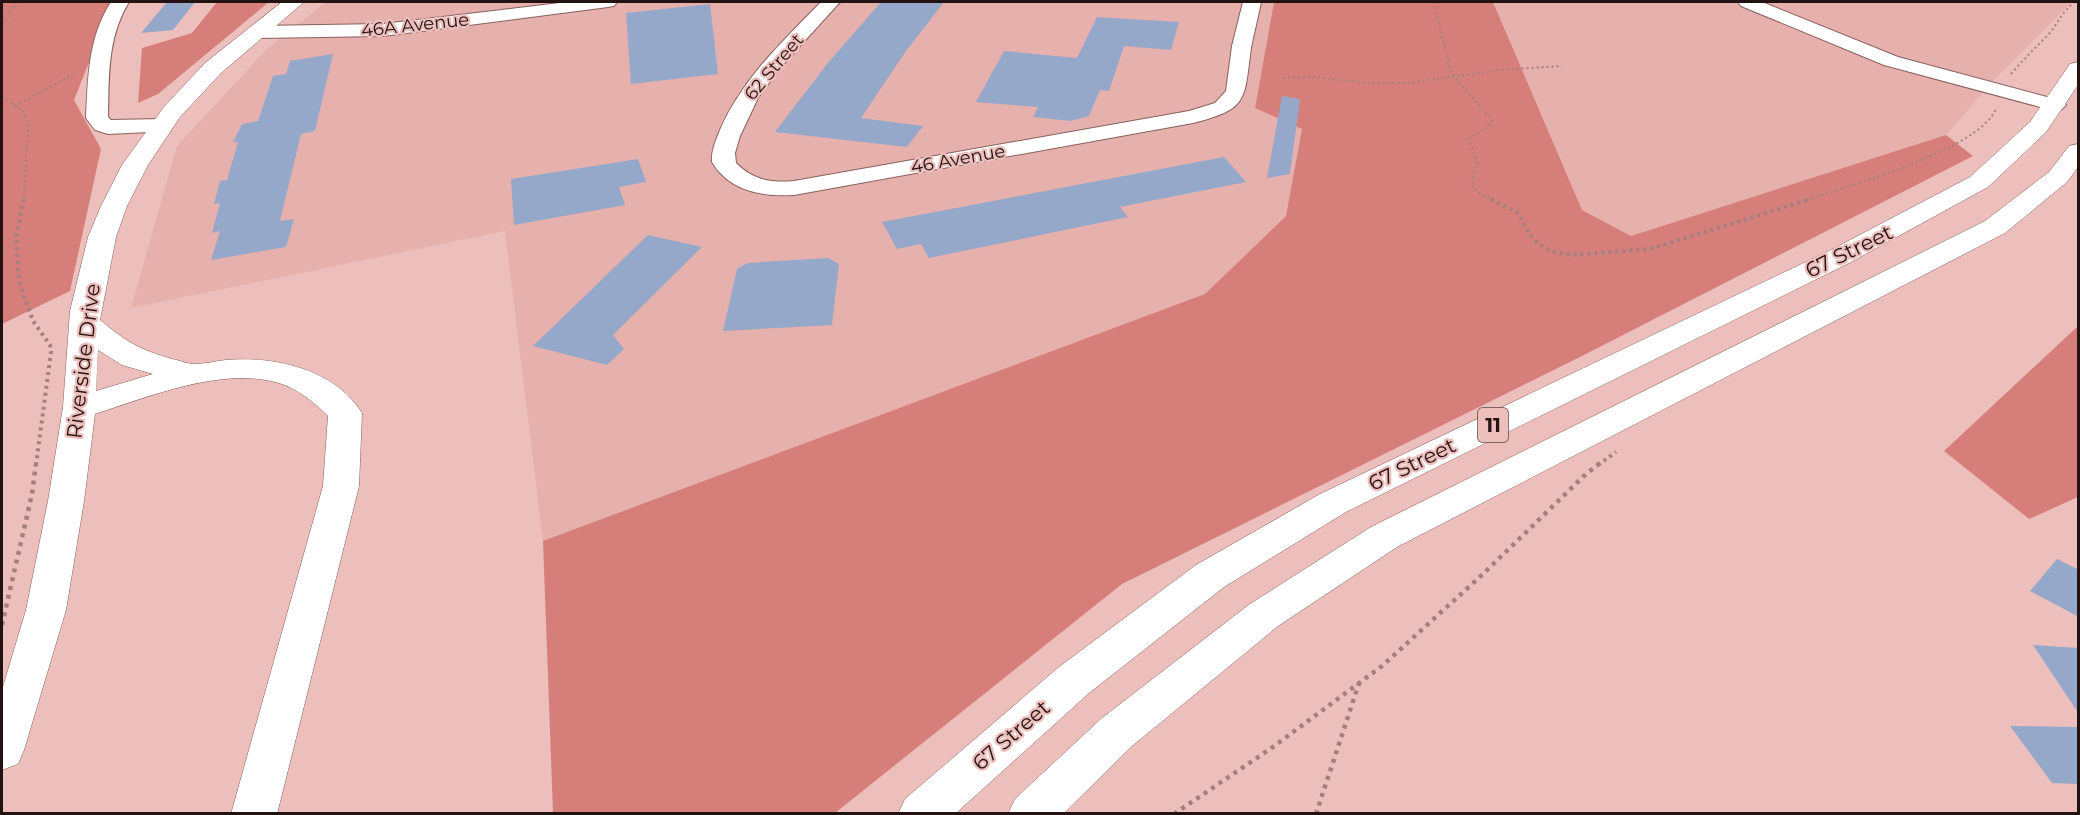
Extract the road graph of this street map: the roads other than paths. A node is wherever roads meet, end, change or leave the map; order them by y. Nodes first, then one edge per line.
1 (120, 2) edge
2 (294, 2) edge
3 (606, 2) edge
4 (831, 2) edge
5 (1252, 2) edge
6 (1764, 4) edge
7 (258, 32) junction
8 (2079, 69) edge
9 (2055, 105) junction
10 (162, 126) junction
11 (728, 139) joint
12 (2079, 151) edge
13 (85, 324) junction
14 (194, 375) junction
15 (79, 407) junction
16 (2, 750) edge
17 (254, 813) edge
18 (921, 813) edge
19 (1031, 813) edge

1 - 10 street
2 - 7 main road, Riverside Drive
3 - 7 street, 46A Avenue
4 - 11 street, 62 Street
5 - 11 street, 46 Avenue
6 - 9 street
7 - 10 main road, Riverside Drive
8 - 9 main road, 67 Street / 11
9 - 18 main road, 67 Street / 11
10 - 13 main road, Riverside Drive
12 - 19 main road, 67 Street / 11
13 - 14 main road
13 - 15 main road, Riverside Drive
14 - 15 main road
14 - 17 main road
15 - 16 main road, Riverside Drive

